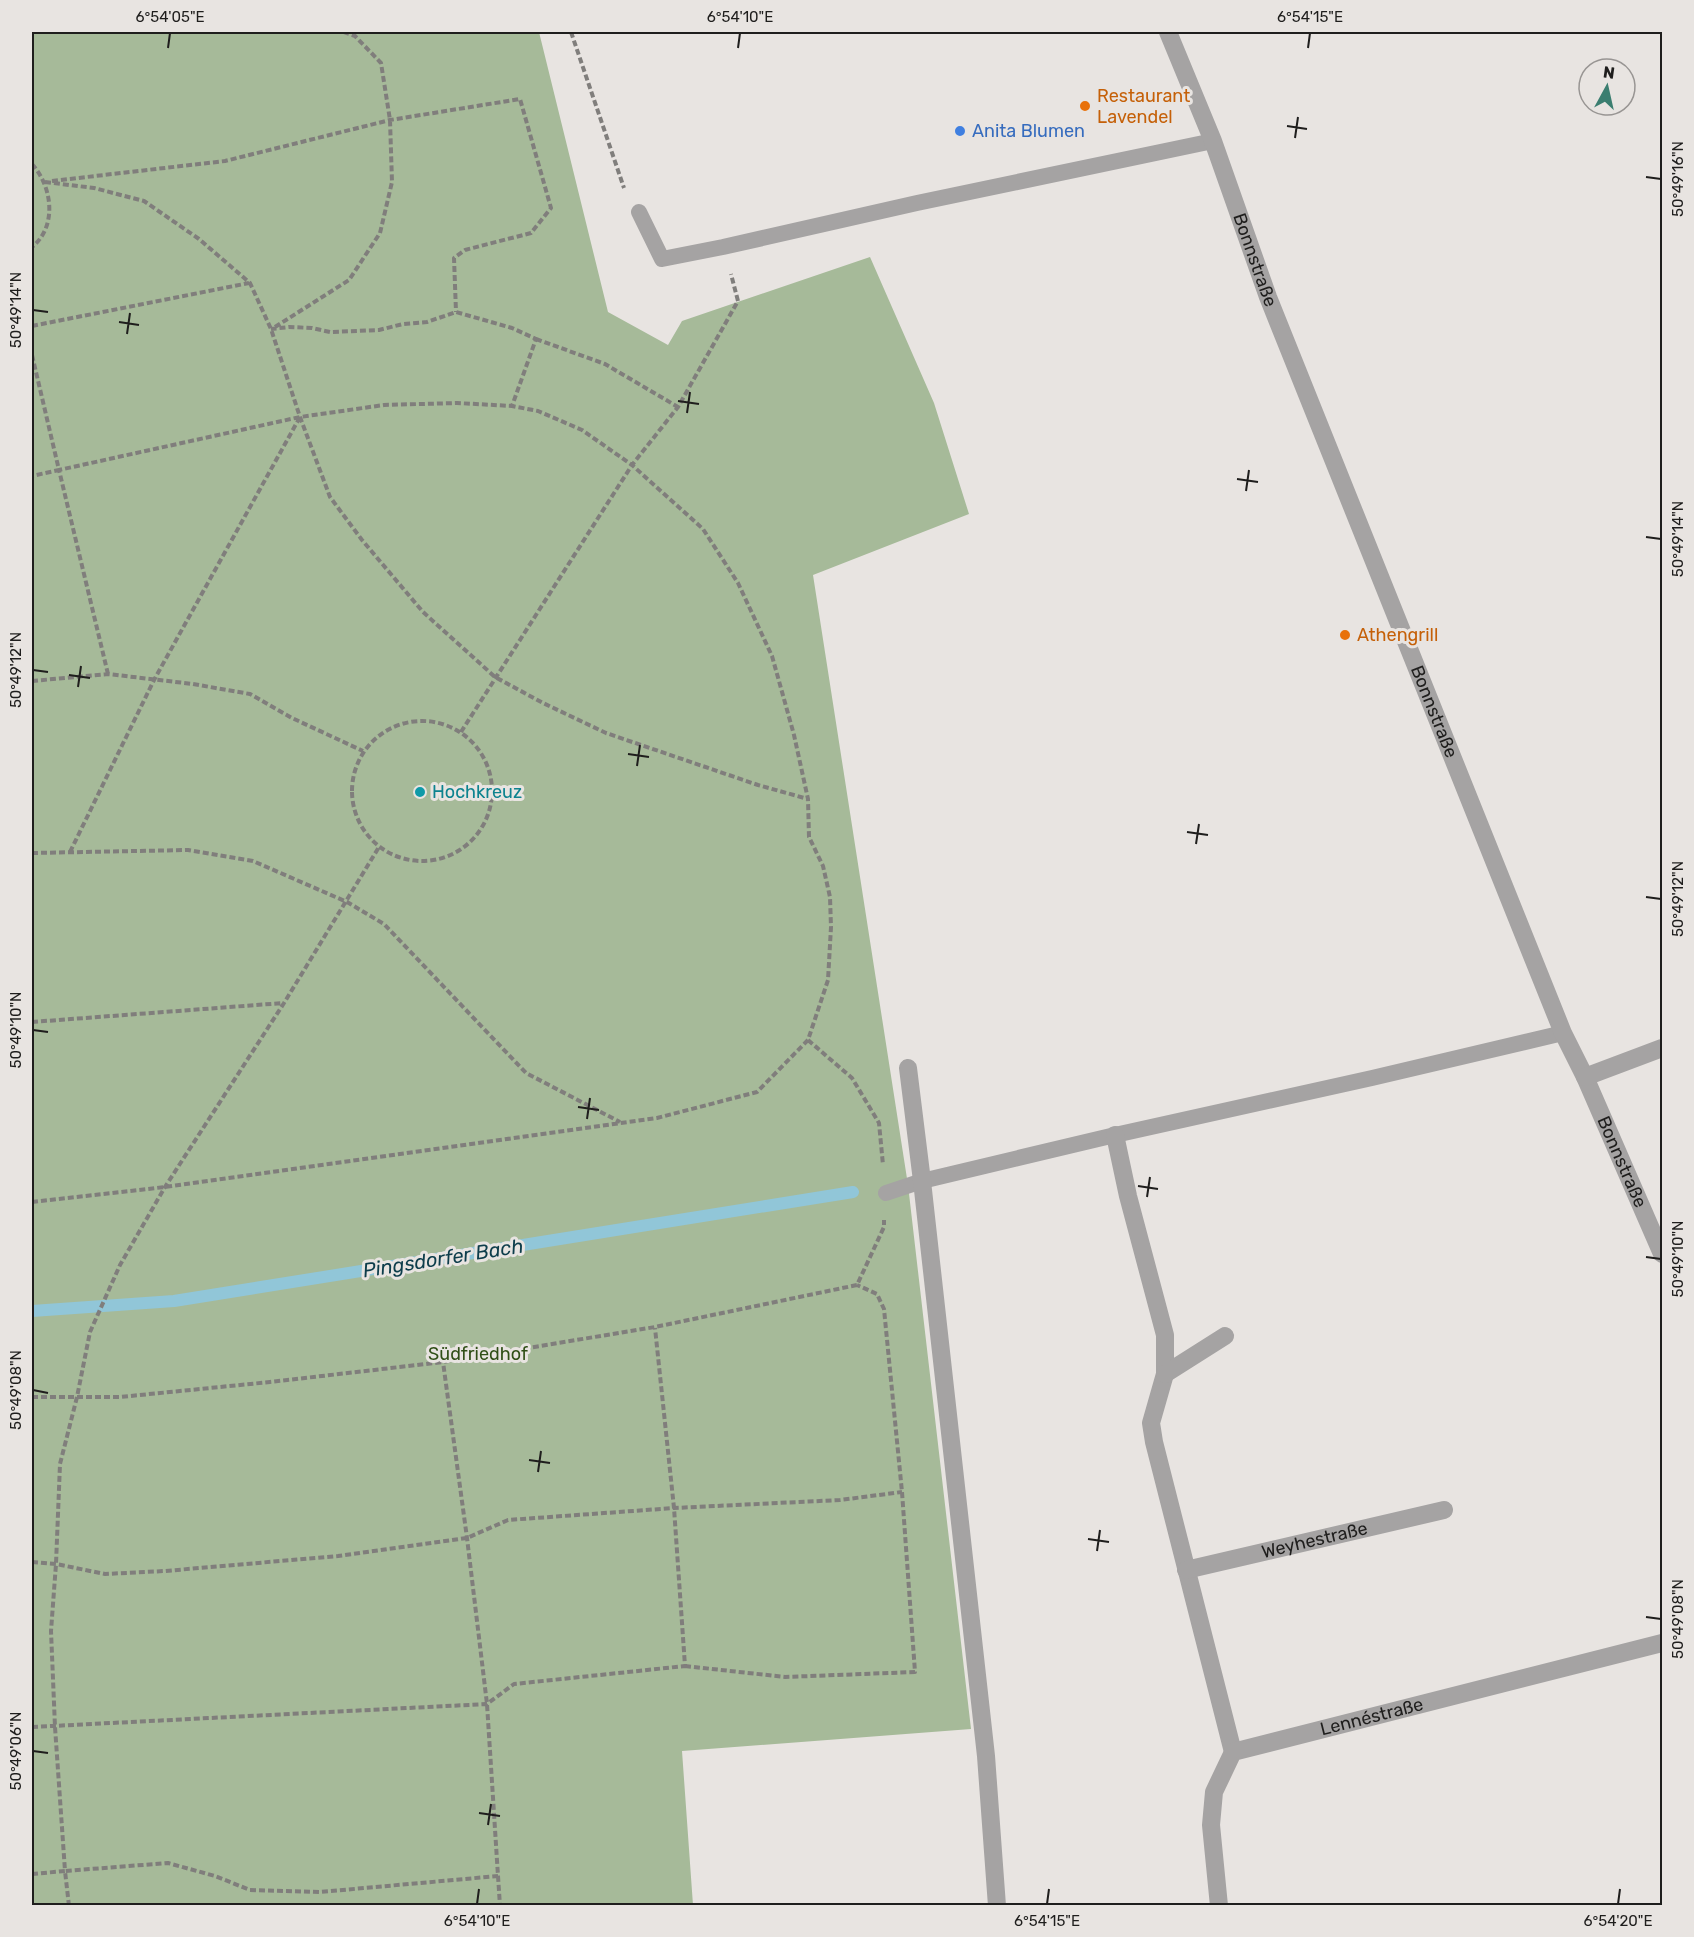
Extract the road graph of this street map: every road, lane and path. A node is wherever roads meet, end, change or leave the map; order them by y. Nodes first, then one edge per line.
1 (344, 32) edge
2 (571, 32) edge
3 (1168, 32) edge
4 (390, 120) junction
5 (1213, 141) junction
6 (32, 164) edge
7 (45, 182) junction
8 (639, 212) joint
9 (32, 247) edge
10 (723, 248) junction
11 (250, 283) junction
12 (456, 312) junction
13 (32, 326) edge
14 (272, 329) junction
15 (536, 339) junction
16 (32, 355) edge
17 (512, 406) junction
18 (678, 407) junction
19 (300, 417) junction
20 (632, 465) junction
21 (59, 470) junction
22 (32, 476) edge
23 (108, 674) junction
24 (495, 677) junction
25 (154, 680) junction
26 (32, 681) edge
27 (461, 732) junction
28 (363, 751) junction
29 (808, 799) junction
30 (379, 846) junction
31 (70, 852) junction
32 (32, 853) edge
33 (347, 902) junction
34 (284, 1003) junction
35 (32, 1022) edge
36 (1563, 1033) junction
37 (808, 1040) junction
38 (1662, 1047) edge
39 (908, 1068) dead end
40 (1585, 1077) junction
41 (621, 1122) junction
42 (1115, 1135) junction
43 (922, 1181) junction
44 (165, 1187) junction
45 (886, 1193) junction
46 (32, 1202) edge
47 (1662, 1254) edge
48 (857, 1285) junction
49 (655, 1327) junction
50 (1226, 1336) dead end
51 (442, 1362) junction
52 (1165, 1374) junction
53 (32, 1397) edge
54 (77, 1397) junction
55 (902, 1492) junction
56 (674, 1508) junction
57 (1444, 1510) dead end
58 (467, 1538) junction
59 (32, 1562) edge
60 (56, 1564) junction
61 (1186, 1570) junction
62 (1662, 1643) edge
63 (685, 1666) junction
64 (487, 1704) junction
65 (32, 1727) edge
66 (55, 1727) junction
67 (1233, 1752) junction
68 (65, 1871) junction
69 (32, 1874) edge
70 (498, 1876) junction
71 (69, 1905) edge
72 (500, 1905) edge
73 (997, 1905) edge
74 (1219, 1905) edge

1 - 4 path
2 - 8 path
3 - 5 street, Bonnstraße
4 - 7 path
4 - 12 path
4 - 14 path
5 - 10 lane
5 - 36 street, Bonnstraße
6 - 7 path
7 - 9 path
7 - 11 path
8 - 10 lane
10 - 18 path
11 - 13 path
11 - 14 path
12 - 14 path
12 - 15 path
14 - 19 path
15 - 17 path
15 - 18 path
16 - 21 path
17 - 19 path
17 - 20 path
18 - 20 path
19 - 21 path
19 - 24 path
19 - 25 path
20 - 24 path
20 - 29 path
21 - 22 path
21 - 23 path
23 - 25 path
23 - 26 path
24 - 27 path
24 - 29 path
25 - 28 path
25 - 31 path
27 - 28 path
27 - 30 path
28 - 30 path
29 - 37 path
30 - 33 path
31 - 32 path
31 - 33 path
33 - 34 path
33 - 41 path
34 - 35 path
34 - 44 path
36 - 40 street, Bonnstraße
36 - 42 lane
37 - 41 path
37 - 45 path
38 - 40 street
39 - 43 street
40 - 47 street, Bonnstraße
41 - 44 path
42 - 43 lane
42 - 52 street
43 - 45 lane
43 - 73 street
44 - 46 path
44 - 54 path
45 - 48 path
48 - 49 path
48 - 55 path
49 - 51 path
49 - 56 path
50 - 52 street
51 - 54 path
51 - 58 path
52 - 61 street
53 - 54 path
54 - 60 path
55 - 56 path
55 - 63 path
56 - 58 path
56 - 63 path
57 - 61 street, Weyhestraße
58 - 60 path
58 - 64 path
59 - 60 path
60 - 66 path
61 - 67 street
62 - 67 street, Lennéstraße
63 - 64 path
64 - 66 path
64 - 70 path
65 - 66 path
66 - 68 path
67 - 74 street
68 - 69 path
68 - 70 path
68 - 71 path
70 - 72 path

